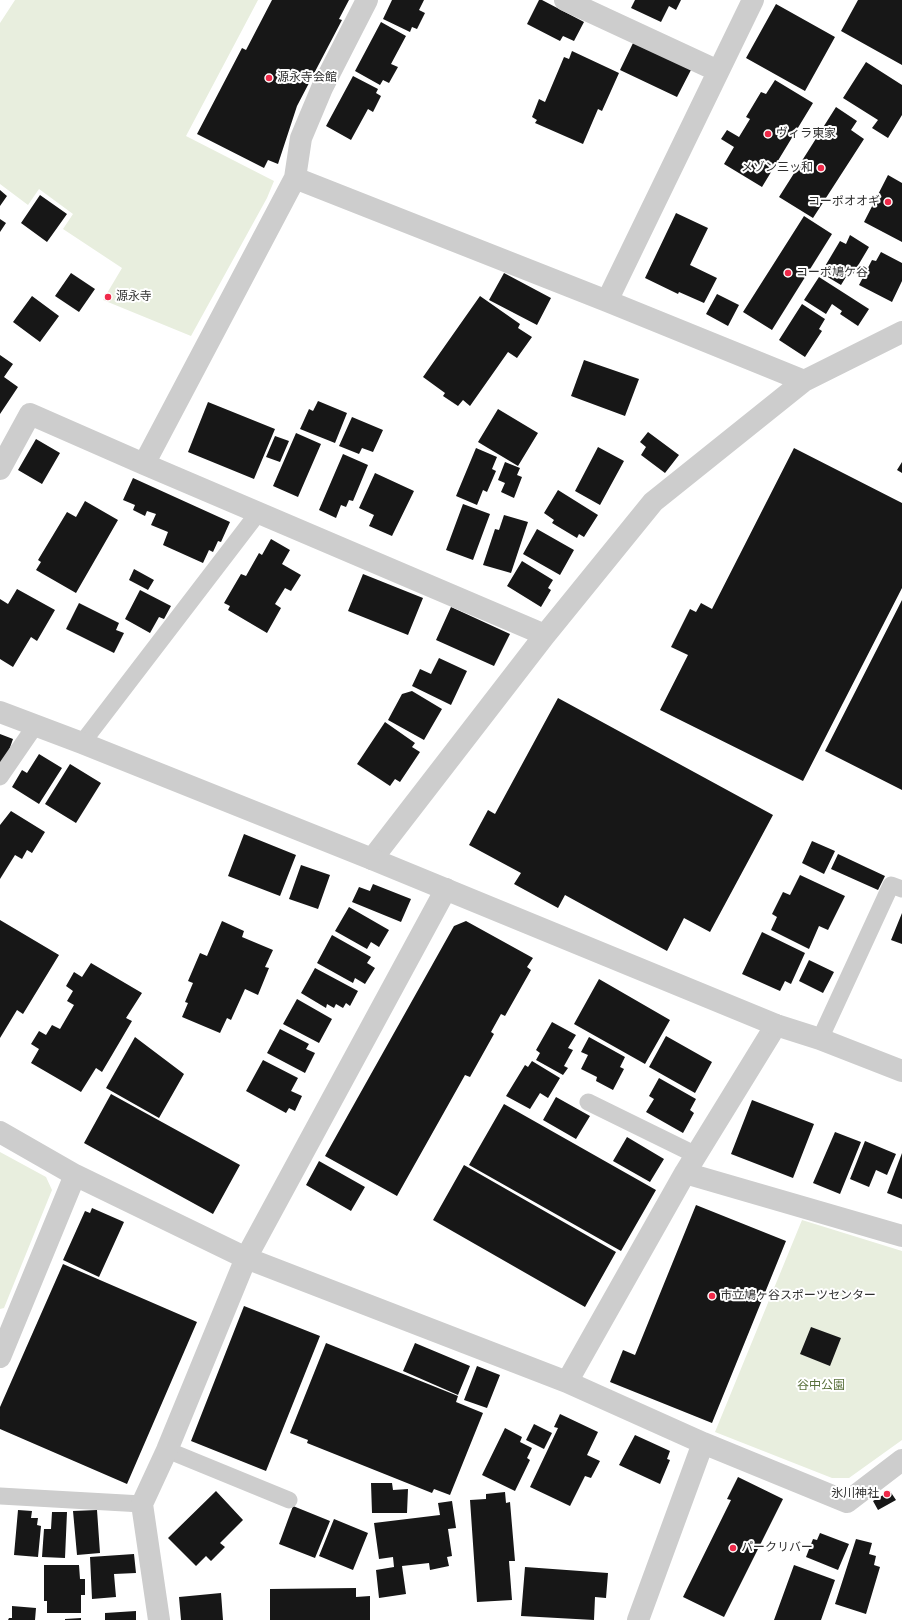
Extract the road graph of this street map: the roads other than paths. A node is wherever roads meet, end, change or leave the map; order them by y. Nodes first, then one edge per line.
1 (367, 0) edge
2 (565, 0) edge
3 (752, 0) edge
4 (718, 71) junction
5 (295, 178) junction
6 (607, 300) junction
7 (902, 332) edge
8 (804, 381) junction
9 (144, 464) junction
10 (0, 469) edge
11 (258, 513) junction
12 (544, 635) junction
13 (0, 712) edge
14 (35, 726) junction
15 (82, 743) junction
16 (0, 777) edge
17 (372, 859) junction
18 (446, 889) junction
19 (902, 889) edge
20 (776, 1025) junction
21 (820, 1039) junction
22 (902, 1071) edge
23 (588, 1102) dead end
24 (0, 1132) edge
25 (690, 1164) junction
26 (75, 1175) junction
27 (902, 1236) edge
28 (246, 1258) junction
29 (2, 1348) edge
30 (567, 1382) junction
31 (703, 1443) junction
32 (167, 1450) junction
33 (902, 1460) edge
34 (0, 1496) edge
35 (289, 1500) dead end
36 (142, 1504) junction
37 (160, 1620) edge
38 (638, 1620) edge

1 - 5 street
2 - 4 street
3 - 4 street
4 - 6 street
5 - 6 street
5 - 9 street
6 - 8 street
7 - 8 street
8 - 12 street
9 - 10 street
9 - 11 street
11 - 12 street
11 - 15 lane
12 - 17 street
13 - 14 street
14 - 15 street
14 - 16 lane
15 - 17 street
17 - 18 street
18 - 20 street
18 - 28 street
19 - 21 lane
20 - 21 street
20 - 25 street
21 - 22 street
23 - 25 lane
24 - 26 street
25 - 27 street
25 - 30 street
26 - 28 street
26 - 29 street
28 - 30 street
28 - 32 street
30 - 31 street
31 - 33 street
31 - 38 street
32 - 35 lane
32 - 36 street
34 - 36 lane
36 - 37 street

